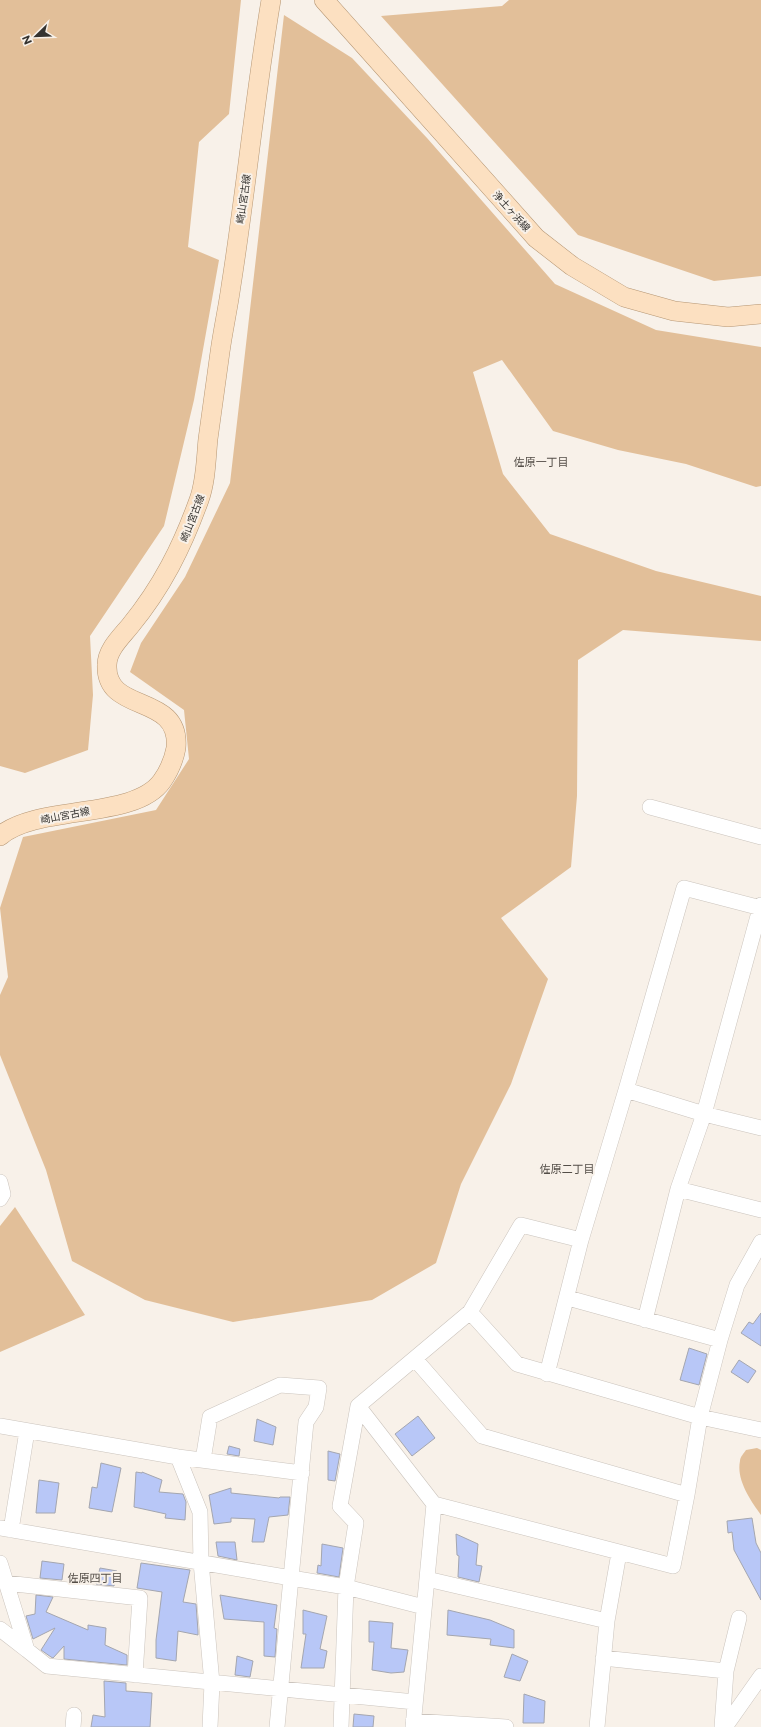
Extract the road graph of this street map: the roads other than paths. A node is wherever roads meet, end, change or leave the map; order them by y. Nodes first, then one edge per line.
1 (271, 0) edge
2 (324, 0) edge
3 (761, 314) edge
4 (650, 807) dead end
5 (0, 836) edge
6 (761, 837) edge
7 (761, 907) edge
8 (626, 1090) junction
9 (704, 1114) junction
10 (761, 1128) edge
11 (0, 1182) edge
12 (678, 1189) junction
13 (0, 1199) edge
14 (761, 1210) edge
15 (581, 1240) junction
16 (761, 1242) edge
17 (568, 1298) junction
18 (470, 1312) junction
19 (645, 1320) junction
20 (720, 1340) junction
21 (415, 1359) junction
22 (548, 1374) junction
23 (358, 1406) junction
24 (700, 1417) junction
25 (0, 1426) edge
26 (761, 1430) edge
27 (27, 1431) junction
28 (178, 1457) junction
29 (203, 1460) junction
30 (302, 1473) junction
31 (688, 1495) junction
32 (434, 1504) junction
33 (5, 1529) edge
34 (619, 1553) junction
35 (201, 1562) junction
36 (0, 1563) edge
37 (291, 1578) junction
38 (427, 1579) junction
39 (6, 1583) junction
40 (346, 1587) junction
41 (424, 1607) junction
42 (739, 1618) dead end
43 (606, 1621) junction
44 (0, 1629) edge
45 (27, 1650) junction
46 (603, 1658) junction
47 (726, 1671) junction
48 (135, 1675) junction
49 (761, 1676) edge
50 (212, 1683) junction
51 (281, 1690) junction
52 (343, 1696) junction
53 (415, 1702) junction
54 (414, 1724) edge
55 (210, 1727) edge
56 (277, 1727) edge
57 (340, 1727) edge
58 (506, 1727) edge
59 (597, 1727) edge
60 (722, 1727) edge
61 (725, 1727) edge

1 - 5 main road, 崎山宮古線
2 - 3 main road, 浄土ヶ浜線
4 - 6 street
7 - 8 street
7 - 9 street
8 - 9 street
8 - 15 street
9 - 10 street
9 - 12 street
11 - 13 street
12 - 14 street
12 - 19 street
15 - 17 street
15 - 18 street
16 - 20 street
17 - 19 street
17 - 22 street
18 - 21 street
18 - 22 street
19 - 20 street
20 - 24 street
21 - 23 street
21 - 31 street
22 - 24 street
23 - 32 street
23 - 40 street
24 - 26 street
24 - 31 street
25 - 27 street
27 - 28 street
27 - 33 street
28 - 29 street
28 - 35 street
29 - 30 street
29 - 30 street
30 - 37 street
31 - 34 street
32 - 34 street
32 - 38 street
33 - 35 street
34 - 43 street
35 - 37 street
35 - 50 street
36 - 39 street
37 - 40 street
37 - 51 street
38 - 41 street
38 - 43 street
39 - 45 street
39 - 48 street
40 - 41 street
40 - 52 street
41 - 53 street
42 - 47 street
43 - 46 street
44 - 45 street
45 - 48 street
46 - 47 street
46 - 59 street
47 - 60 street
48 - 50 street
49 - 61 street
50 - 51 street
50 - 55 street
51 - 52 street
51 - 56 street
52 - 53 street
52 - 57 street
53 - 54 street
54 - 58 street

